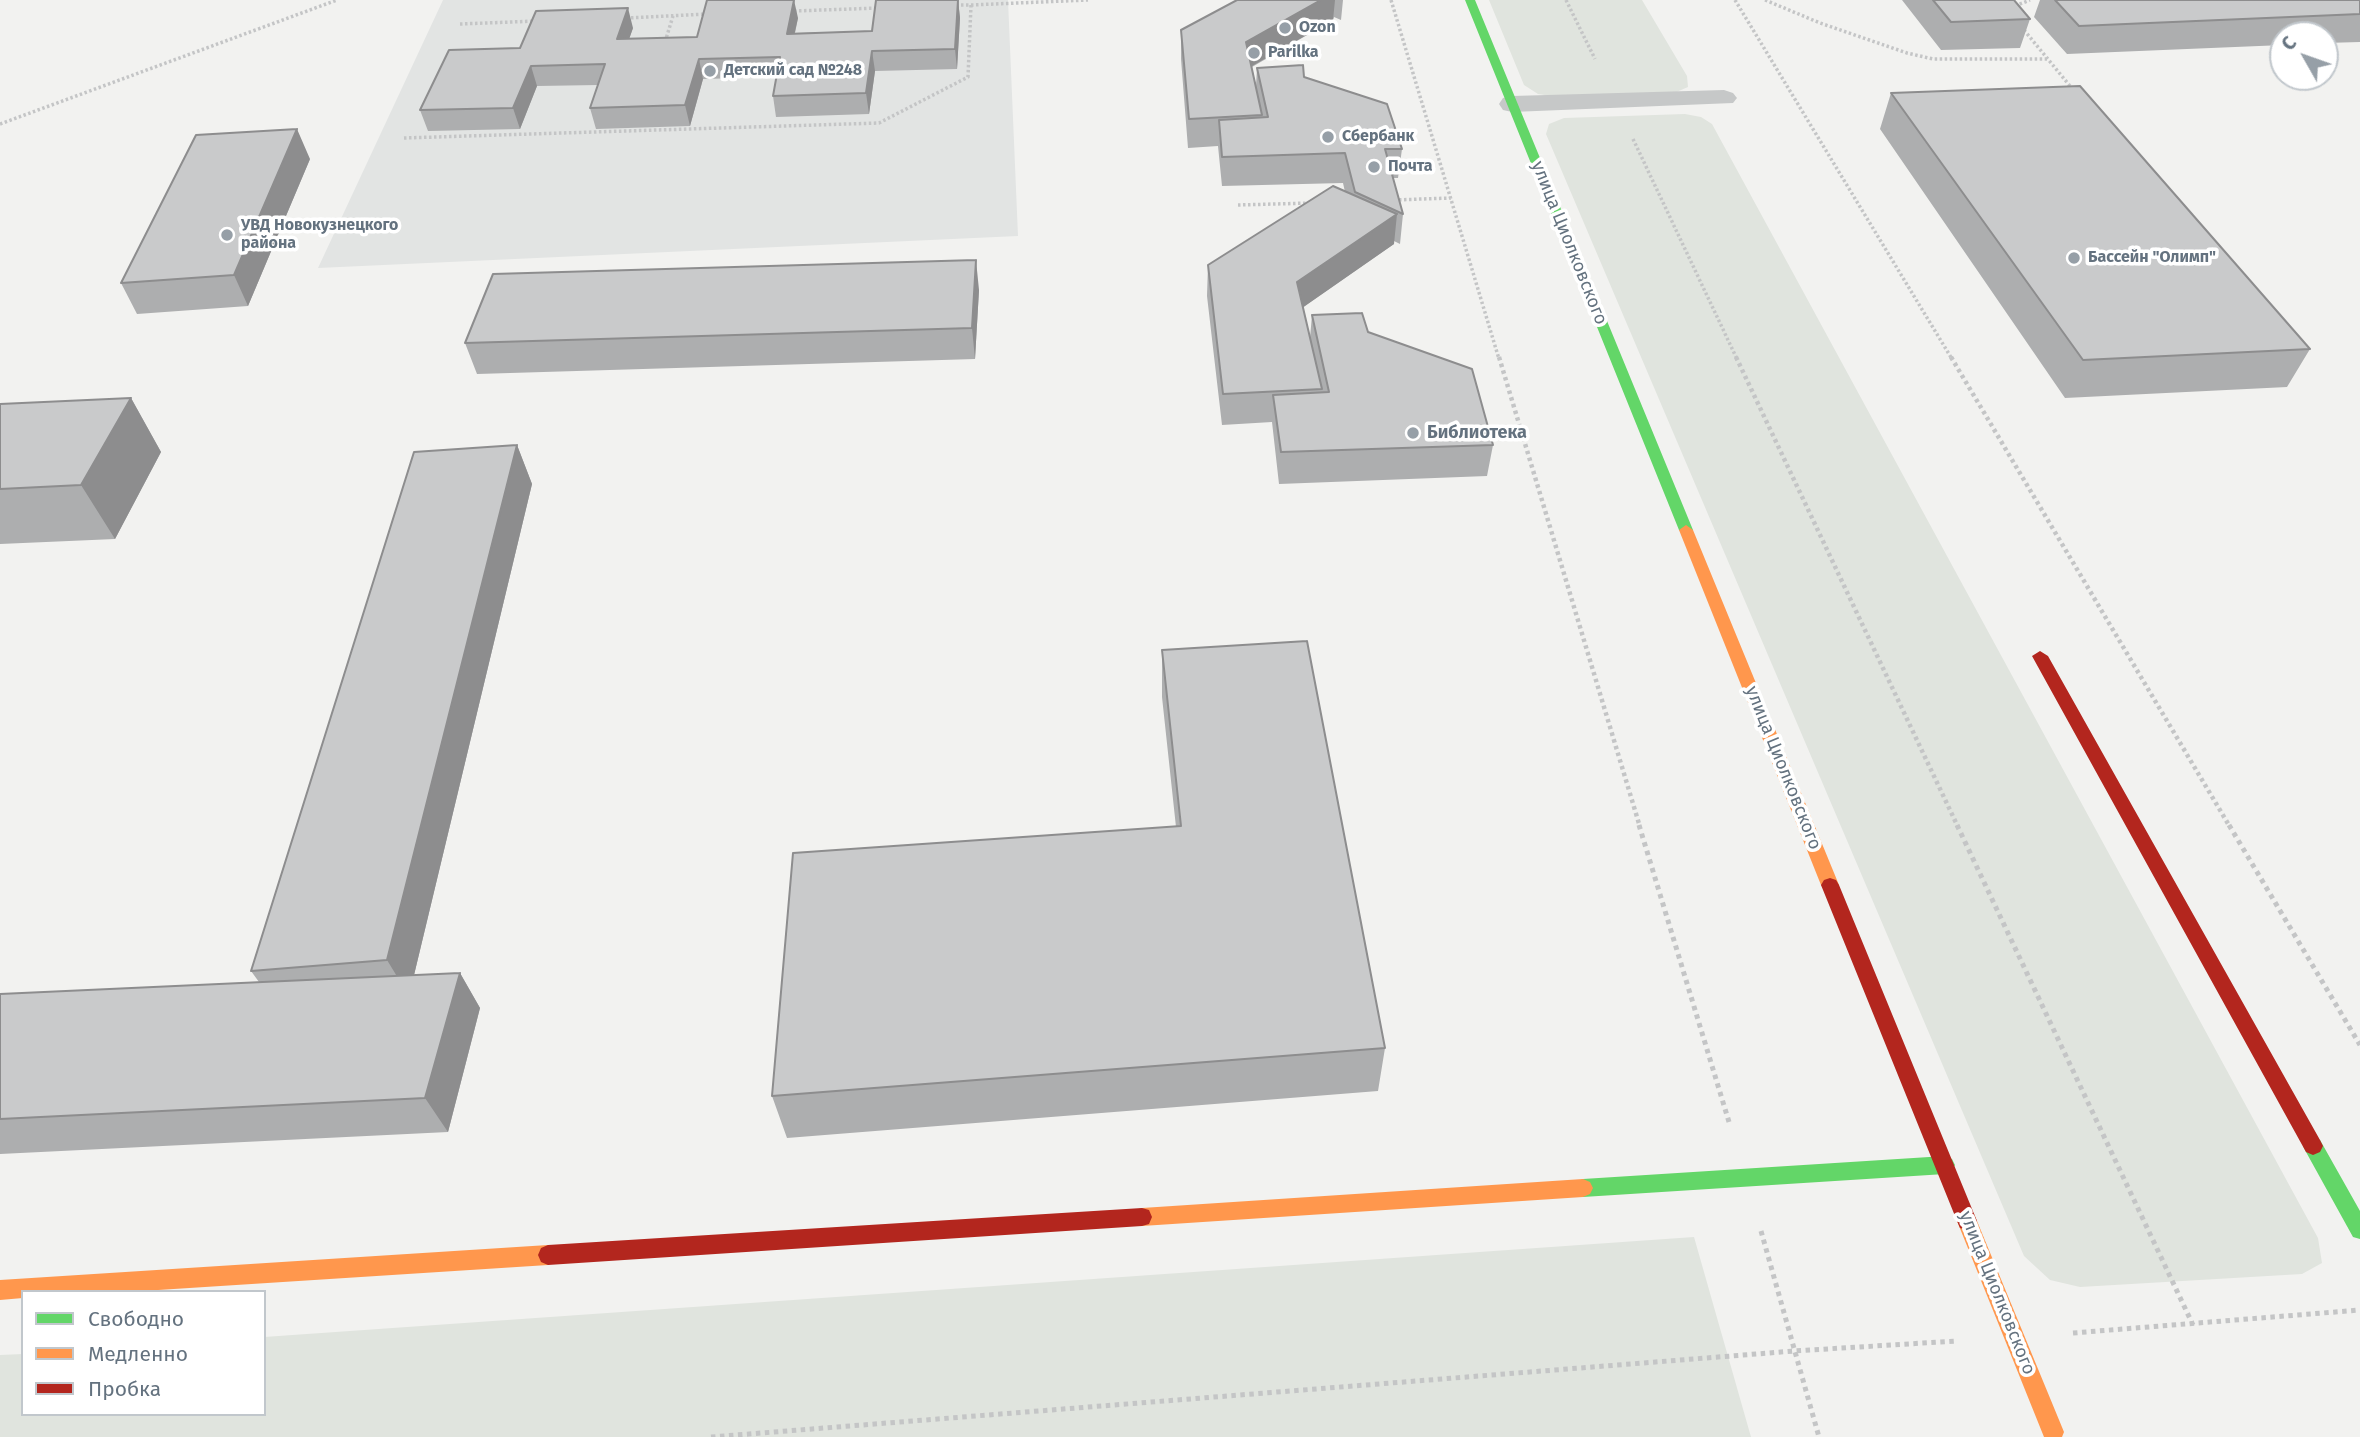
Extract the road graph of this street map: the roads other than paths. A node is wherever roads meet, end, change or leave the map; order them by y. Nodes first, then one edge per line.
1 (1470, 0) edge
2 (1724, 98) dead end
3 (1512, 104) junction
4 (2040, 656) dead end
5 (1945, 1165) junction
6 (2360, 1230) edge
7 (0, 1290) edge
8 (2053, 1432) dead end

1 - 3 street, улица Циолковского
2 - 3 street
3 - 5 street, улица Циолковского
4 - 6 street
5 - 7 street
5 - 8 street, улица Циолковского

